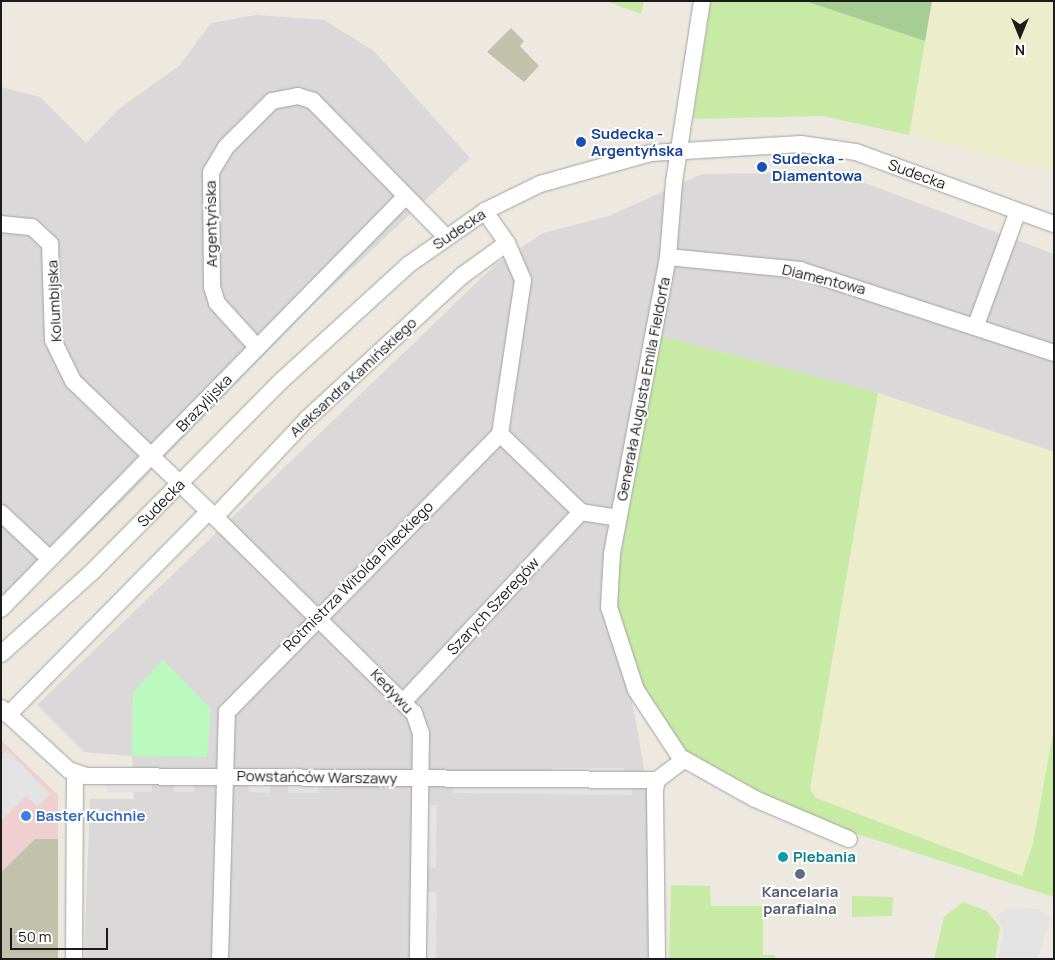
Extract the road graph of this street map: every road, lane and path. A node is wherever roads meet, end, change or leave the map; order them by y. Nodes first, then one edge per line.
1 (702, 1) edge
2 (680, 149) junction
3 (406, 196) junction
4 (485, 211) junction
5 (1018, 211) junction
6 (1, 224) edge
7 (1054, 224) edge
8 (445, 236) junction
9 (507, 243) junction
10 (668, 257) junction
11 (976, 325) junction
12 (256, 346) junction
13 (1054, 353) edge
14 (500, 434) junction
15 (152, 457) junction
16 (180, 483) junction
17 (582, 512) junction
18 (1, 513) edge
19 (212, 514) junction
20 (618, 518) junction
21 (50, 559) junction
22 (1, 609) edge
23 (318, 617) junction
24 (1, 654) edge
25 (405, 700) junction
26 (4, 712) edge
27 (684, 760) junction
28 (75, 773) junction
29 (223, 776) junction
30 (420, 778) junction
31 (657, 780) junction
32 (849, 839) dead end
33 (74, 959) edge
34 (220, 959) edge
35 (418, 959) edge
36 (658, 959) edge

1 - 2 street, Generała Augusta Emila Fieldorfa
2 - 4 street, Sudecka
2 - 5 street, Sudecka
2 - 10 street, Generała Augusta Emila Fieldorfa
3 - 8 street, Argentyńska
3 - 12 street, Brazylijska
3 - 12 street, Argentyńska
4 - 8 street, Sudecka
4 - 9 street
5 - 7 street, Sudecka
5 - 11 street
6 - 15 street, Kolumbijska
8 - 16 street, Sudecka
9 - 14 street
9 - 19 street, Aleksandra Kamińskiego
10 - 11 street, Diamentowa
10 - 20 street, Generała Augusta Emila Fieldorfa
11 - 13 street, Diamentowa
12 - 15 street, Brazylijska
14 - 17 street
14 - 23 street, Rotmistrza Witolda Pileckiego
15 - 16 street, Kolumbijska
15 - 21 street, Brazylijska
16 - 19 street
16 - 24 street, Sudecka
17 - 20 street
17 - 25 street, Szarych Szeregów
18 - 21 street
19 - 23 street, Kedywu
19 - 26 street, Aleksandra Kamińskiego
20 - 27 street, Generała Augusta Emila Fieldorfa
21 - 22 street, Brazylijska
23 - 25 street, Kedywu
23 - 29 street, Rotmistrza Witolda Pileckiego
25 - 30 street, Kedywu
26 - 28 street
27 - 31 street
27 - 32 street, Generała Augusta Emila Fieldorfa
28 - 29 street, Powstańców Warszawy
28 - 33 street
29 - 30 street, Powstańców Warszawy
29 - 34 street, Rotmistrza Witolda Pileckiego
30 - 31 street, Powstańców Warszawy
30 - 35 street, Kedywu
31 - 36 street

